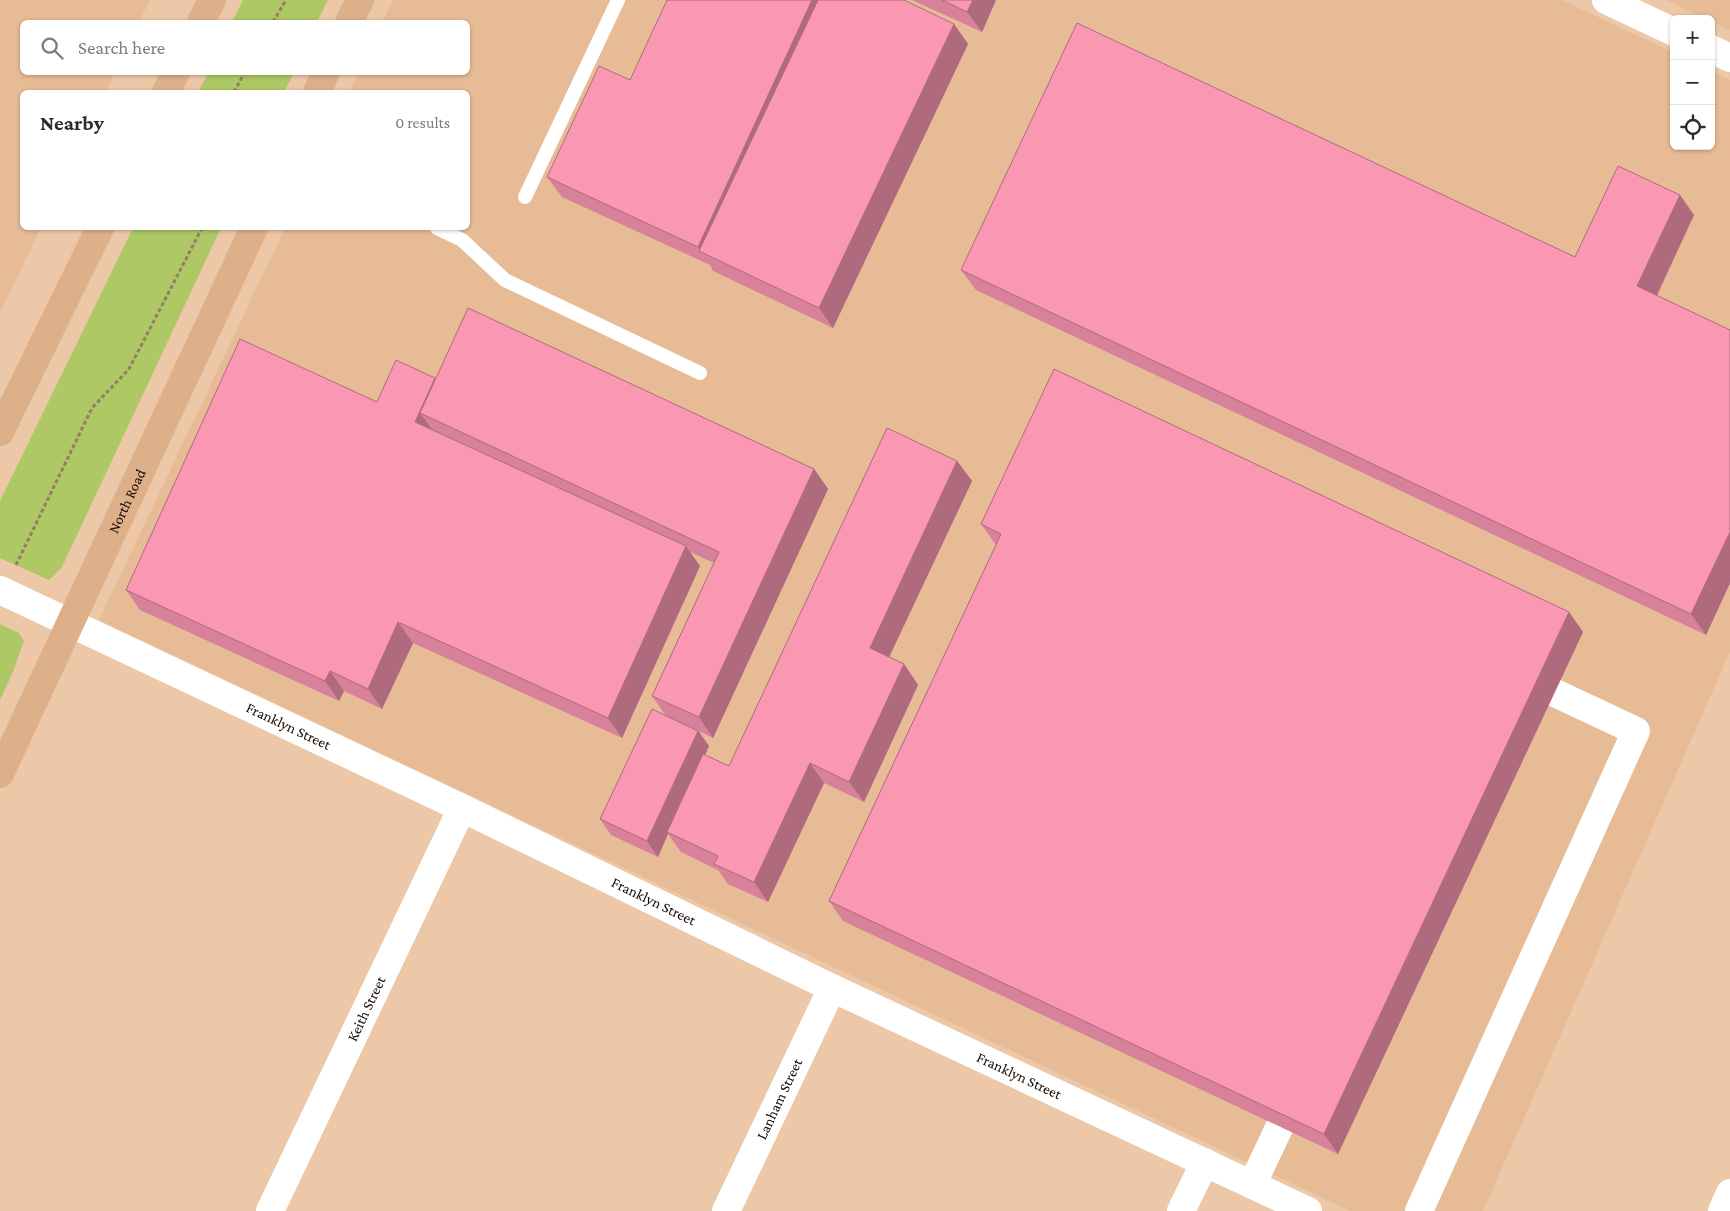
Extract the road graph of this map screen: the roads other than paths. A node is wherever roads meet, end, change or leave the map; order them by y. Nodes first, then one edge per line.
1 (212, 0) edge
2 (360, 0) edge
3 (618, 0) edge
4 (1606, 0) edge
5 (202, 20) edge
6 (350, 20) edge
7 (1670, 30) edge
8 (1715, 51) edge
9 (1730, 58) edge
10 (174, 75) edge
11 (325, 75) edge
12 (167, 90) edge
13 (318, 90) edge
14 (525, 197) dead end
15 (99, 230) edge
16 (253, 230) edge
17 (441, 230) edge
18 (700, 373) dead end
19 (0, 432) edge
20 (3, 592) edge
21 (71, 622) junction
22 (1495, 665) edge
23 (0, 774) edge
24 (462, 808) junction
25 (832, 988) junction
26 (1307, 1068) edge
27 (1205, 1162) junction
28 (1252, 1185) junction
29 (1730, 1193) edge
30 (270, 1211) edge
31 (726, 1211) edge
32 (1181, 1211) edge
33 (1308, 1211) edge
34 (1419, 1211) edge
35 (1722, 1211) edge

1 - 5 highway
2 - 6 highway
3 - 14 lane
4 - 7 street
8 - 9 street
10 - 12 highway
11 - 13 highway
15 - 19 highway
16 - 21 highway, North Road
17 - 18 lane
20 - 21 street, Franklyn Street
21 - 23 highway, North Road
21 - 24 street, Franklyn Street
22 - 34 street
24 - 25 street, Franklyn Street
24 - 30 street, Keith Street
25 - 27 street, Franklyn Street
25 - 31 street, Lanham Street
26 - 28 street
27 - 28 street, Franklyn Street
27 - 32 street
28 - 33 street, Franklyn Street
29 - 35 street

